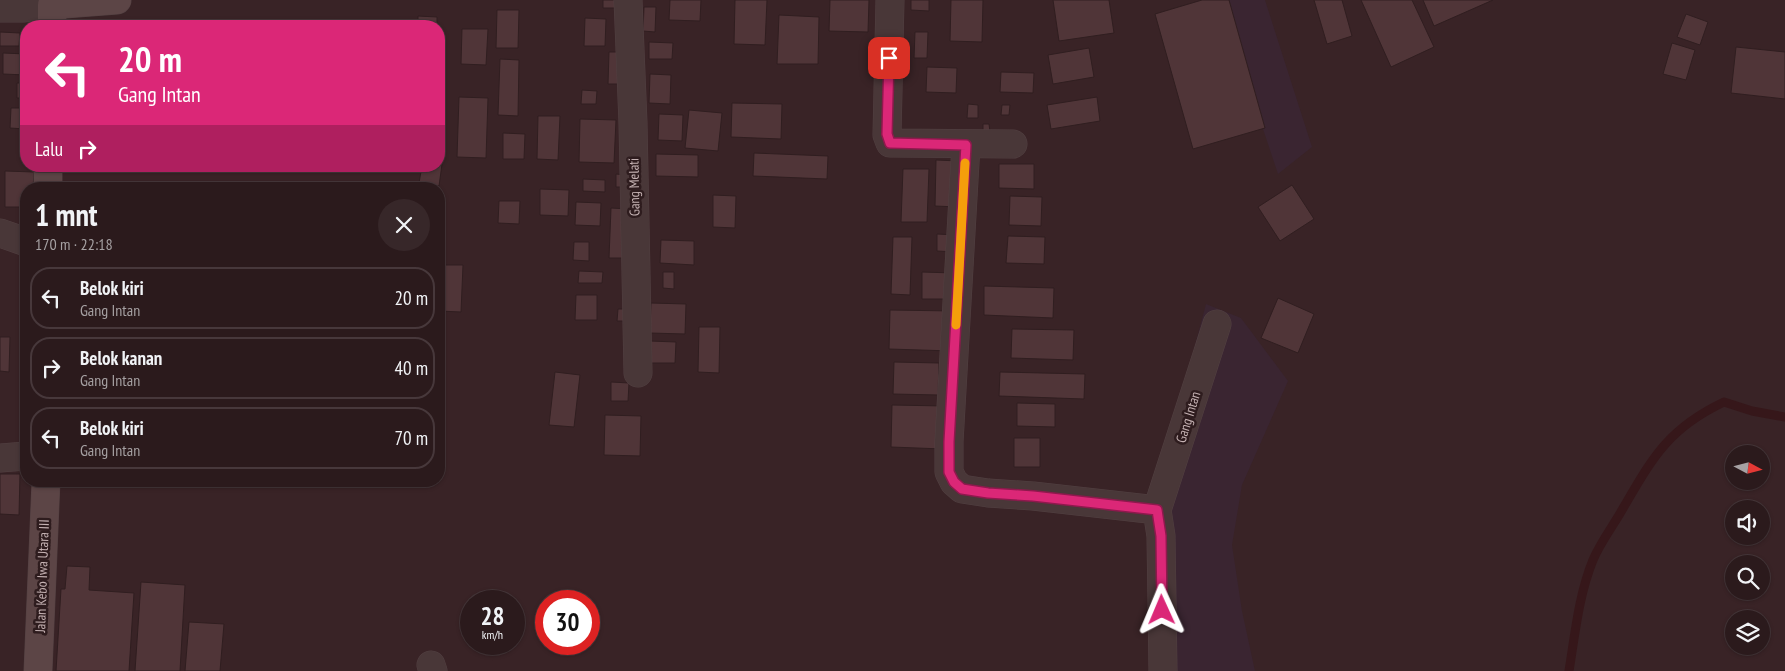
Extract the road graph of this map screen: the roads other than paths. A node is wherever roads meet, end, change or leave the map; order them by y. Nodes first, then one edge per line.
1 (117, 0) edge
2 (628, 0) edge
3 (890, 0) edge
4 (15, 5) edge
5 (52, 16) edge
6 (1013, 144) dead end
7 (966, 145) junction
8 (0, 233) edge
9 (20, 240) edge
10 (1217, 324) dead end
11 (638, 373) dead end
12 (20, 456) edge
13 (0, 458) edge
14 (46, 487) edge
15 (1157, 510) junction
16 (38, 671) edge
17 (1163, 671) edge

1 - 5 street
2 - 11 street, Gang Melati
3 - 7 street
4 - 5 street
6 - 7 street
7 - 15 street
8 - 9 street
10 - 15 street, Gang Intan
12 - 13 street
14 - 16 street, Jalan Kebo Iwa Utara III
15 - 17 street, Gang Intan

